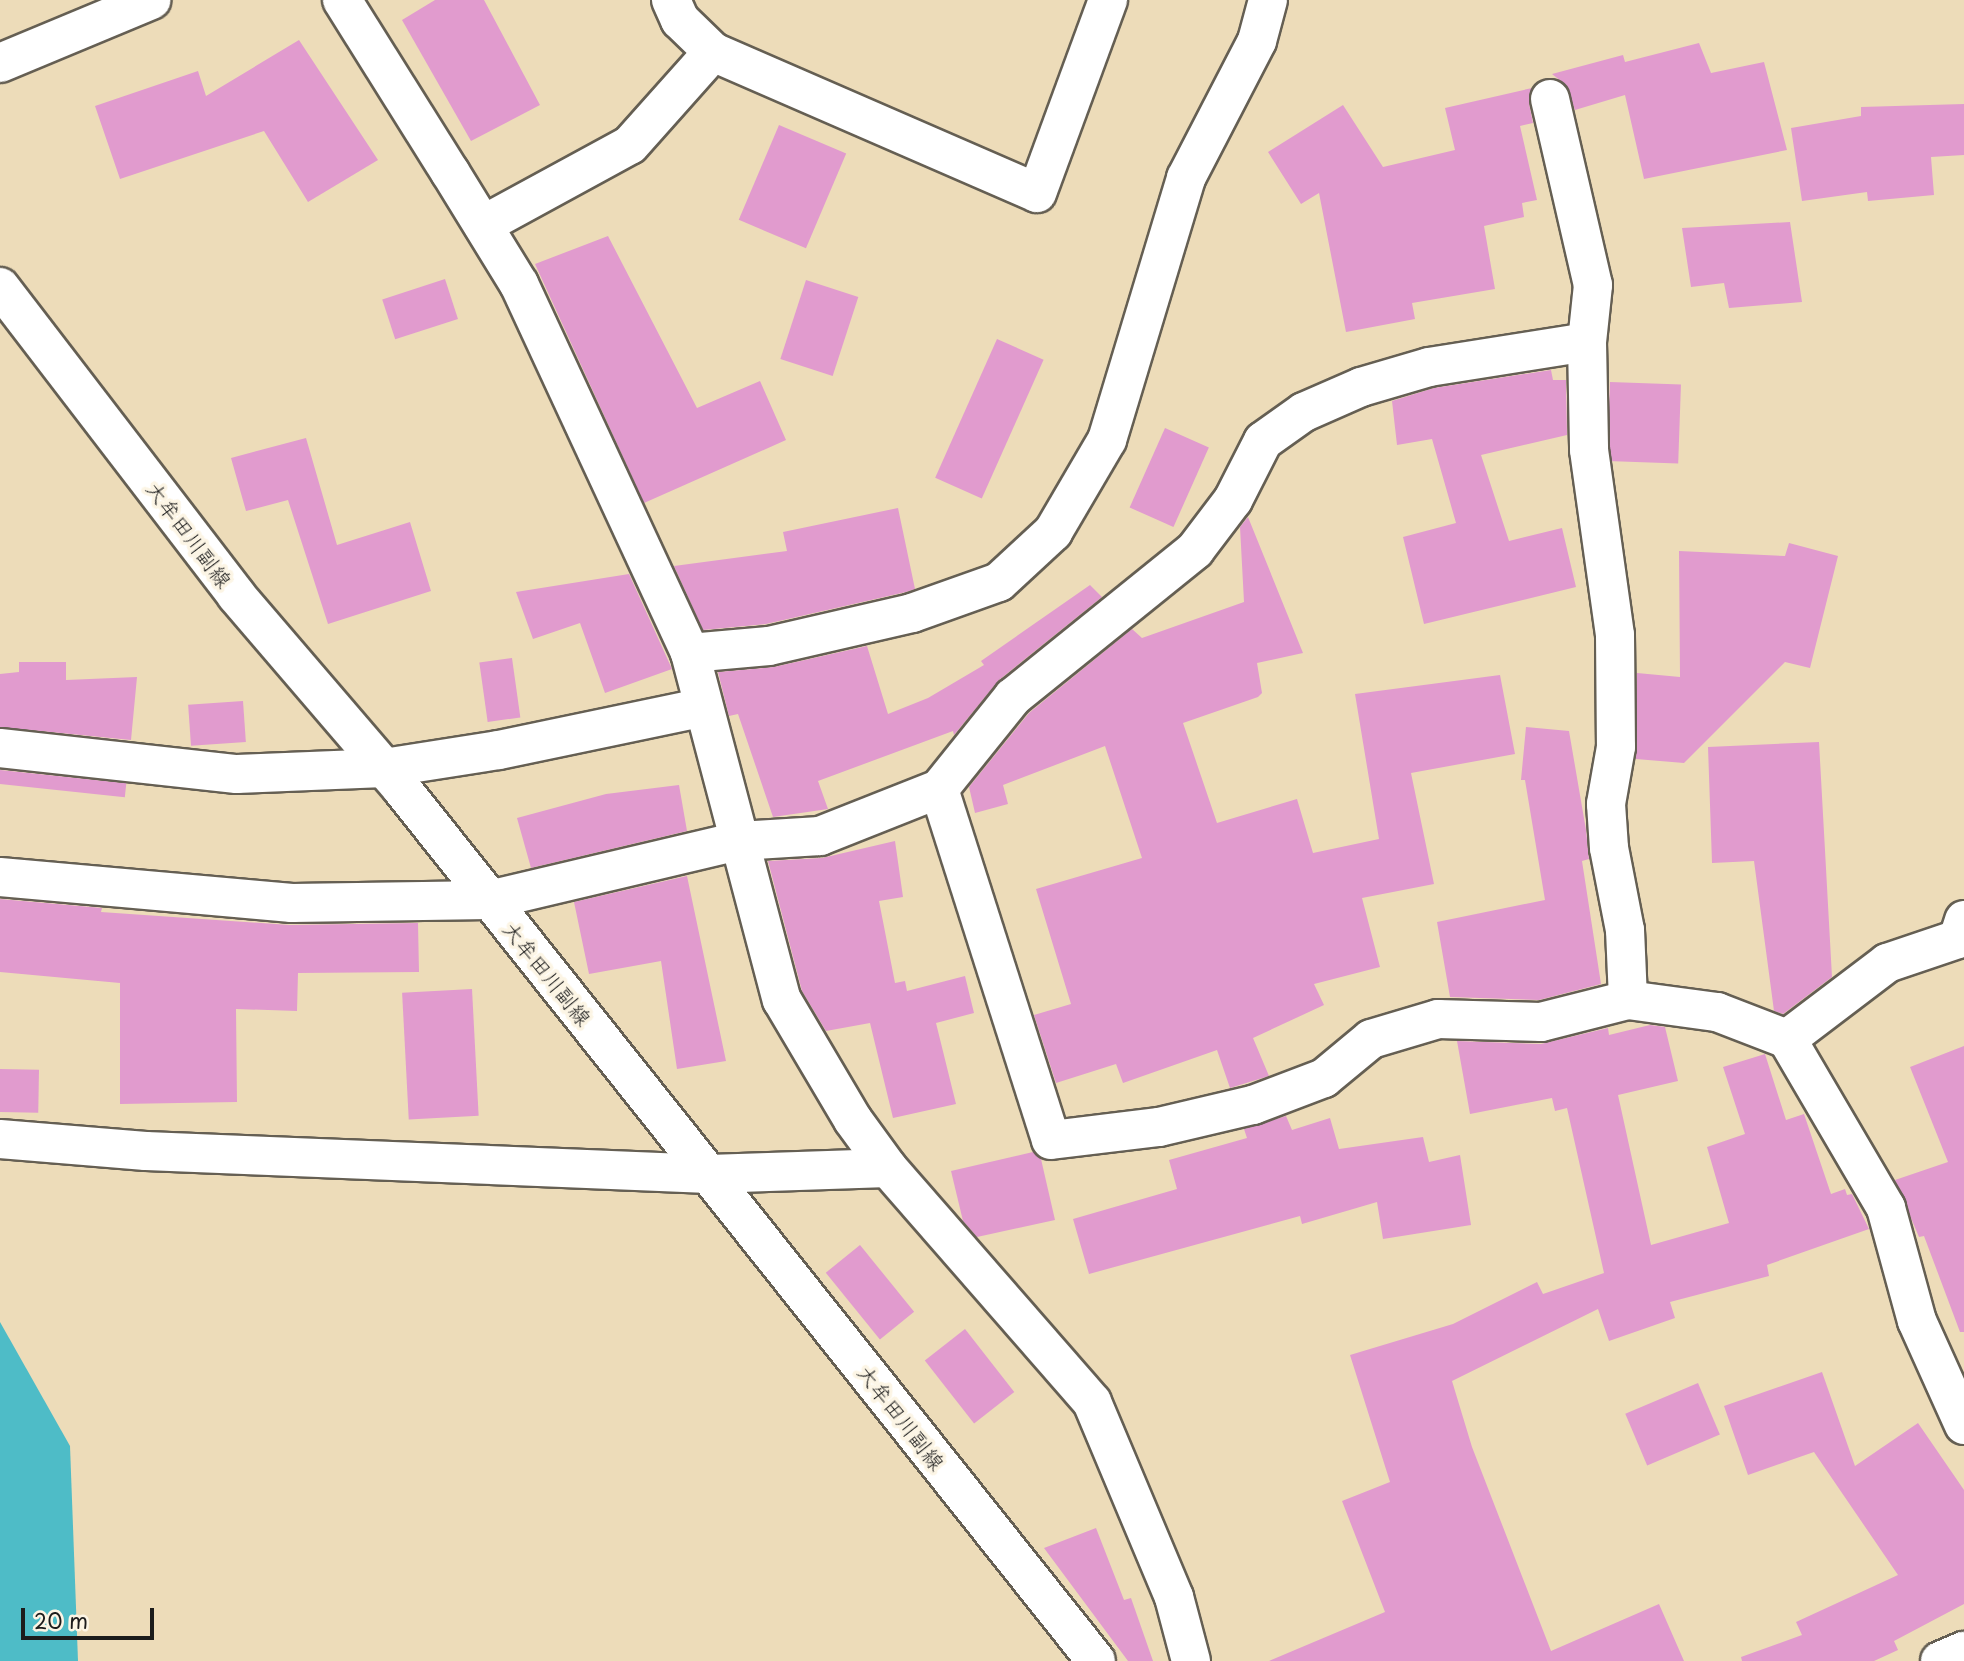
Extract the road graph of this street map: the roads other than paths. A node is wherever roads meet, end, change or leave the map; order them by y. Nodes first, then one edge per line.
1 (151, 0) edge
2 (342, 0) edge
3 (671, 0) edge
4 (1108, 0) edge
5 (1268, 0) edge
6 (713, 52) junction
7 (0, 62) edge
8 (1550, 99) dead end
9 (483, 225) junction
10 (0, 287) edge
11 (1587, 342) junction
12 (690, 653) junction
13 (704, 707) junction
14 (0, 748) edge
15 (393, 779) junction
16 (939, 789) junction
17 (738, 841) junction
18 (0, 877) edge
19 (480, 888) junction
20 (1964, 919) edge
21 (1628, 1000) junction
22 (1787, 1039) junction
23 (0, 1139) edge
24 (888, 1168) junction
25 (709, 1174) junction
26 (1964, 1425) edge
27 (1964, 1651) edge
28 (1096, 1661) edge
29 (1191, 1661) edge
30 (1940, 1661) edge

1 - 7 street
2 - 9 street
3 - 6 street
4 - 6 street
5 - 12 street
6 - 9 street
8 - 11 street
9 - 12 street
10 - 15 street, 大牟田川副線
11 - 16 street
11 - 21 street
12 - 13 street
13 - 15 street
13 - 17 street
14 - 15 street
15 - 19 street, 大牟田川副線
16 - 17 street
16 - 21 street
17 - 19 street
17 - 24 street
18 - 19 street
19 - 25 street, 大牟田川副線
20 - 22 street
21 - 22 street
22 - 26 street
23 - 25 street
24 - 25 street
24 - 29 street
25 - 28 street, 大牟田川副線
27 - 30 street

